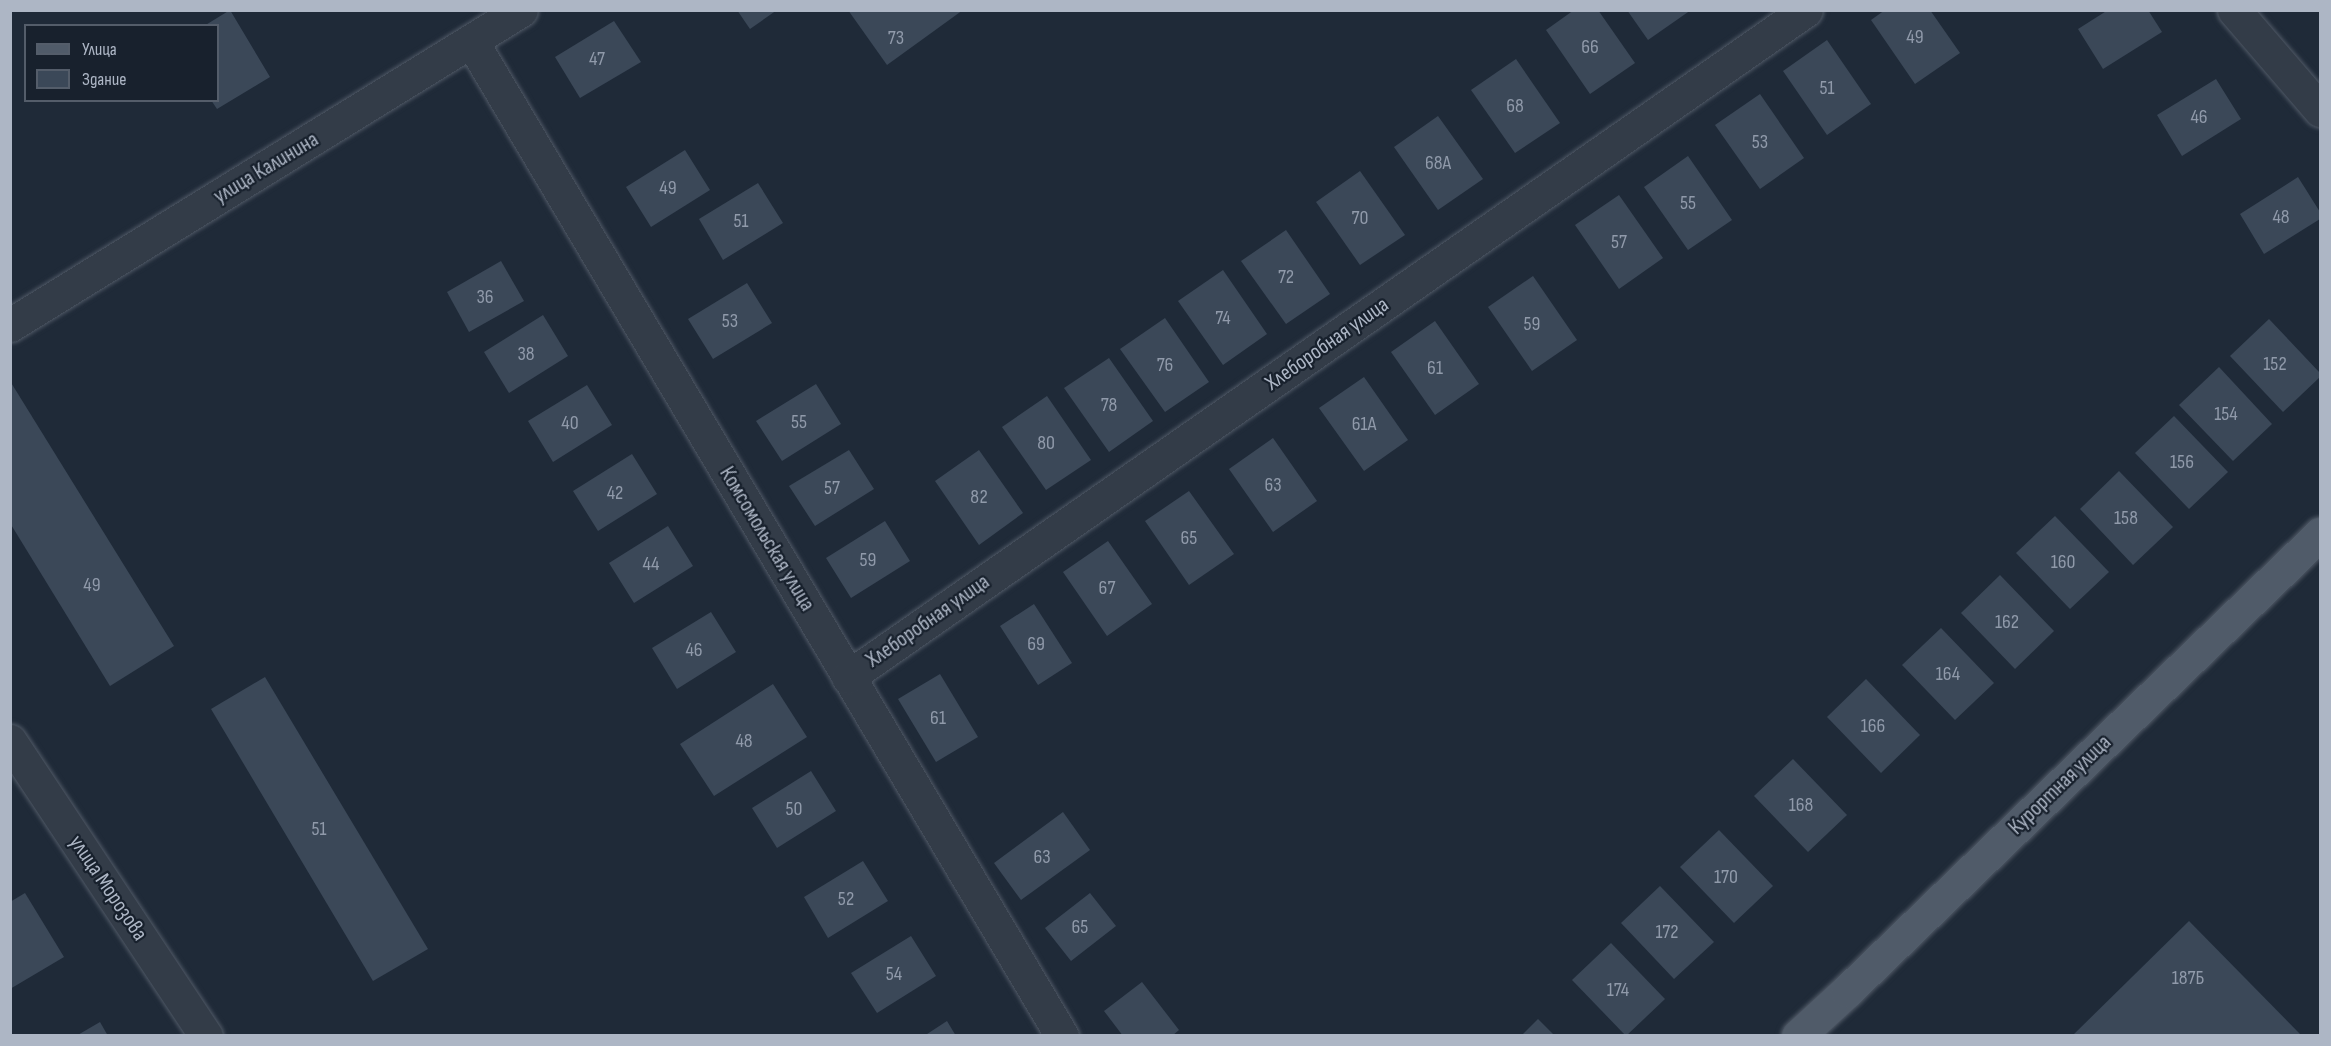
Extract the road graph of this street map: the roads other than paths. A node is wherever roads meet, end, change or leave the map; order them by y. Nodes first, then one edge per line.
1 (521, 10) edge
2 (1806, 10) edge
3 (2234, 10) edge
4 (472, 42) junction
5 (2320, 110) edge
6 (10, 325) edge
7 (2320, 534) edge
8 (848, 677) junction
9 (10, 741) edge
10 (206, 1035) edge
11 (1062, 1035) edge
12 (1798, 1035) edge

1 - 4 street, улица Калинина
2 - 8 street, Хлеборобная улица
3 - 5 street
4 - 6 street, улица Калинина
4 - 8 street, Комсомольская улица
7 - 12 main road, Курортная улица
8 - 11 street, Комсомольская улица
9 - 10 street, улица Морозова

